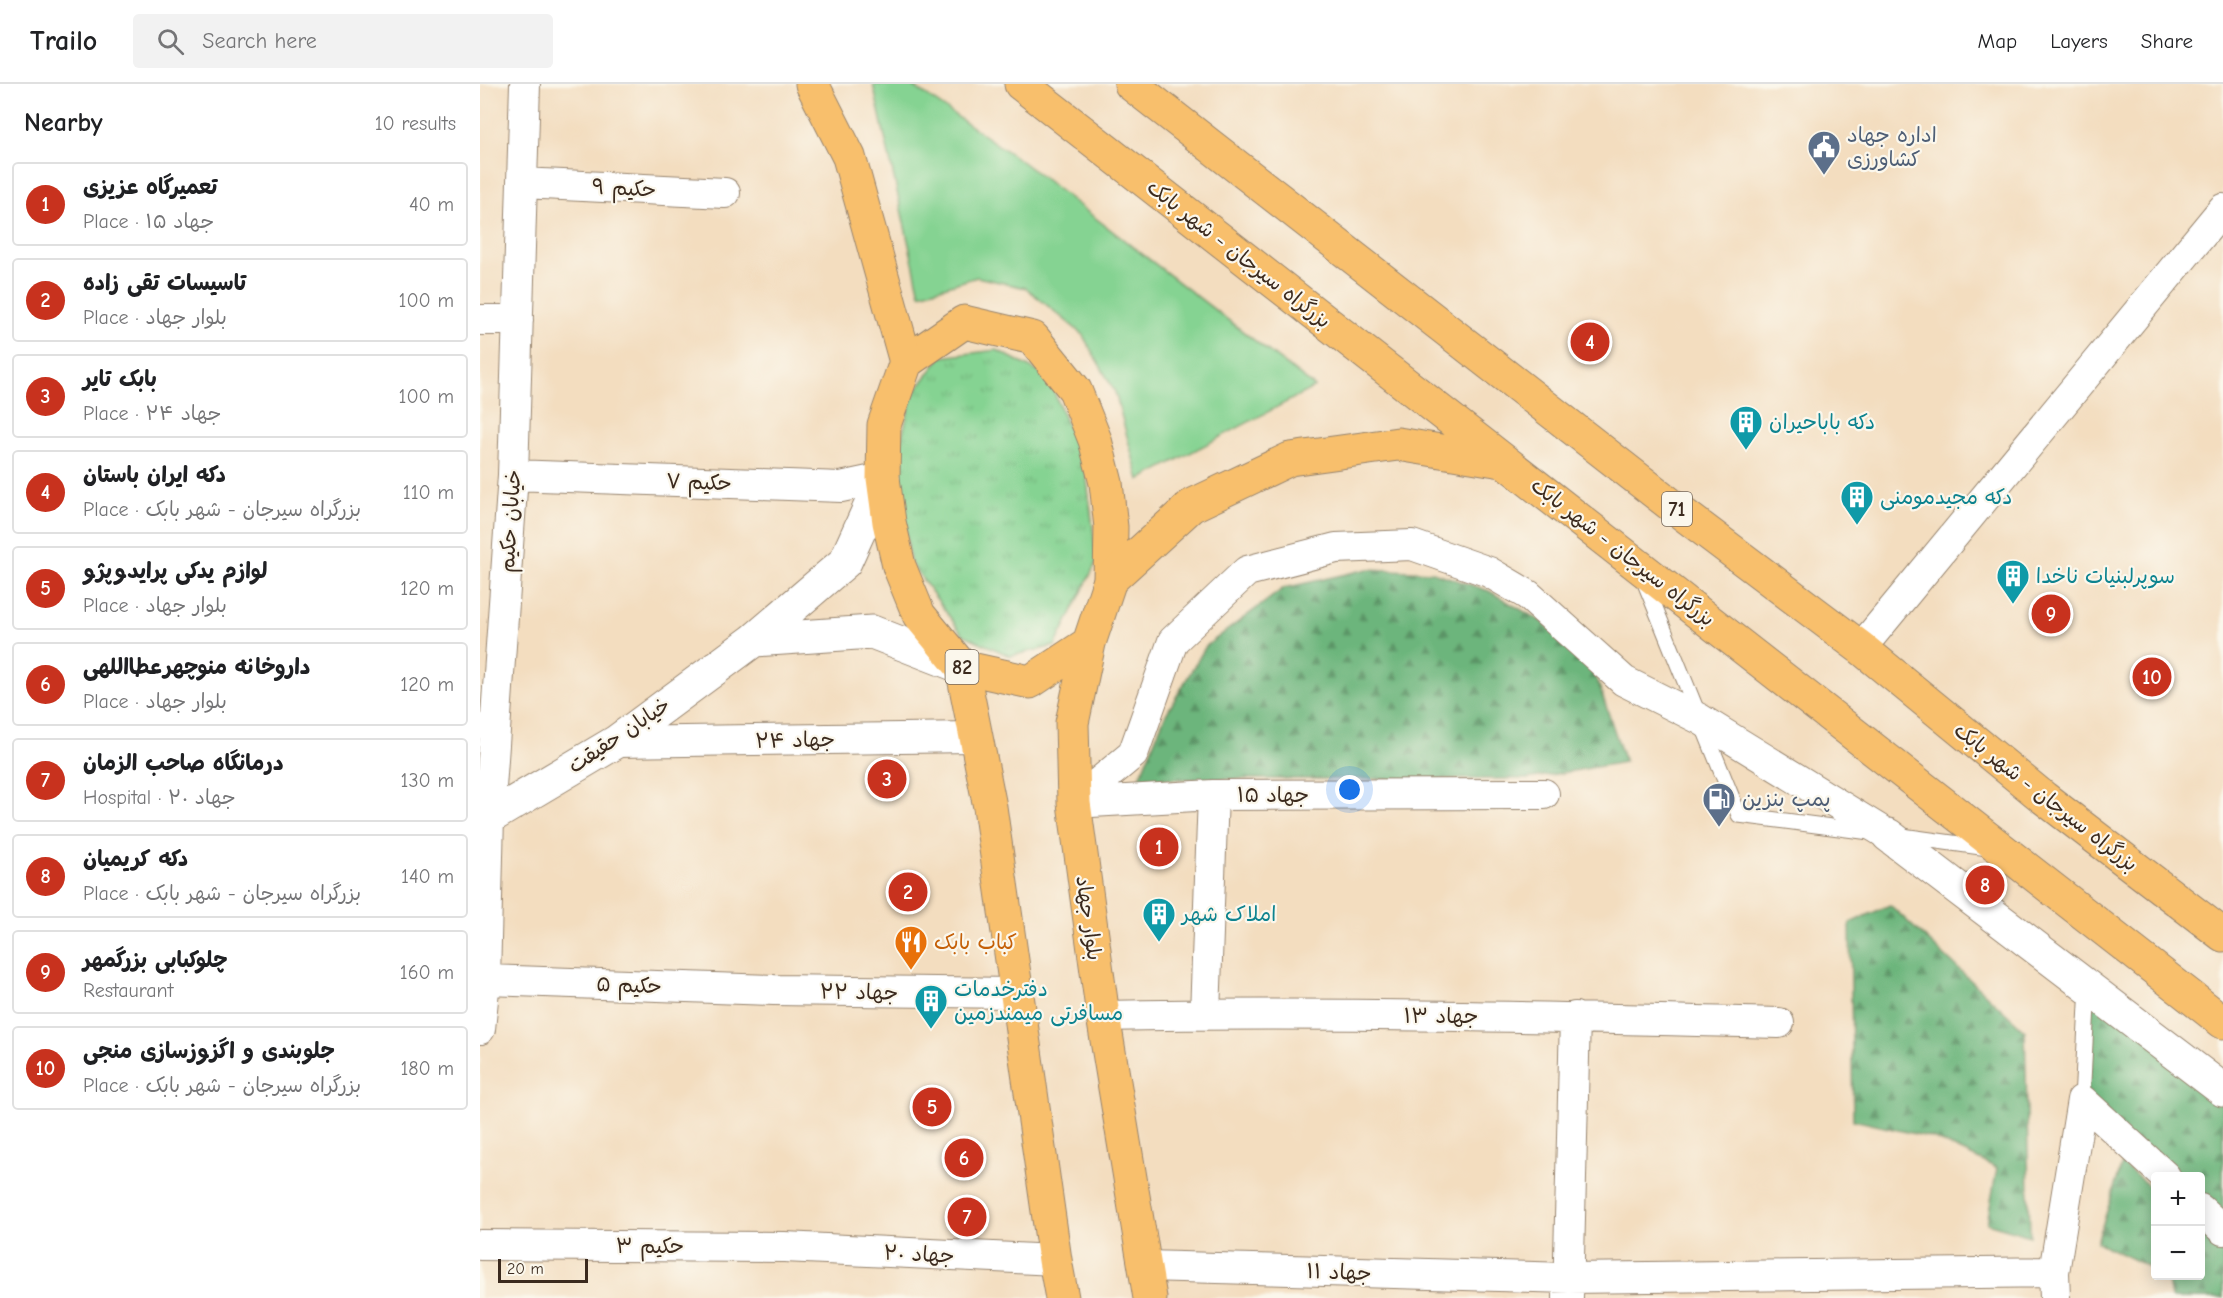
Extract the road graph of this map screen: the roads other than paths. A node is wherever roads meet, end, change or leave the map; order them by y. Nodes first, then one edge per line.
1 (525, 84) edge
2 (812, 84) edge
3 (1021, 84) edge
4 (1131, 84) edge
5 (522, 183) junction
6 (725, 193) dead end
7 (2223, 209) edge
8 (480, 320) edge
9 (518, 320) junction
10 (906, 362) junction
11 (1506, 461) junction
12 (513, 475) junction
13 (883, 478) junction
14 (1637, 564) junction
15 (1110, 580) junction
16 (754, 640) junction
17 (1089, 643) junction
18 (1861, 648) junction
19 (962, 667) junction
20 (1700, 720) junction
21 (975, 737) junction
22 (616, 742) junction
23 (1544, 794) dead end
24 (1213, 795) junction
25 (1074, 803) junction
26 (483, 819) edge
27 (1888, 835) junction
28 (2003, 850) junction
29 (2223, 934) edge
30 (485, 980) junction
31 (2088, 986) junction
32 (774, 990) joint
33 (1016, 993) junction
34 (1205, 1014) junction
35 (1103, 1016) junction
36 (1575, 1017) junction
37 (2223, 1022) edge
38 (1779, 1023) dead end
39 (480, 1029) edge
40 (2223, 1090) edge
41 (2082, 1100) junction
42 (2161, 1172) edge
43 (2205, 1214) edge
44 (2223, 1230) edge
45 (480, 1245) edge
46 (784, 1247) joint
47 (1055, 1260) junction
48 (1148, 1282) edge
49 (2054, 1285) edge
50 (1568, 1288) edge
51 (1062, 1298) edge

1 - 5 street, خیابان حکیم
2 - 10 main road
3 - 11 main road, بزرگراه سیرجان - شهر بابک
4 - 18 main road, بزرگراه سیرجان - شهر بابک / 71
5 - 6 street, حکیم ۹
5 - 9 street, خیابان حکیم
7 - 18 street
8 - 9 street
9 - 12 street, خیابان حکیم
10 - 13 main road, 82
10 - 15 main road
11 - 14 main road, بزرگراه سیرجان - شهر بابک
11 - 15 main road
12 - 13 street, حکیم ۷
12 - 26 street, خیابان حکیم
13 - 16 street, خیابان حقیقت
13 - 19 main road, 82
14 - 20 lane
14 - 28 main road, بزرگراه سیرجان - شهر بابک
15 - 17 main road, بلوار جهاد
16 - 19 street
16 - 22 street, خیابان حقیقت
17 - 19 main road, 82
17 - 25 main road, بلوار جهاد
18 - 29 main road, بزرگراه سیرجان - شهر بابک / 71
19 - 21 main road, 82
20 - 25 street
20 - 27 street
20 - 27 lane
21 - 22 street, جهاد ۲۴
21 - 33 main road, 82
22 - 26 street, خیابان حقیقت
23 - 24 street, جهاد ۱۵
24 - 25 street, جهاد ۱۵
24 - 34 street
25 - 35 main road, بلوار جهاد
26 - 30 street, خیابان حکیم
27 - 28 lane
27 - 31 street
28 - 37 main road, بزرگراه سیرجان - شهر بابک
30 - 32 street, حکیم ۵
30 - 39 street, خیابان حکیم
31 - 40 street
31 - 41 lane
32 - 33 street, جهاد ۲۲
33 - 47 main road, 82
34 - 35 street, جهاد ۱۳
34 - 36 street, جهاد ۱۳
35 - 48 main road, بلوار جهاد
36 - 38 street, جهاد ۱۳
36 - 50 street
41 - 42 street
41 - 49 street
43 - 44 street
45 - 46 street, حکیم ۳
46 - 47 street, جهاد ۲۰
47 - 51 main road, 82
48 - 50 street, جهاد ۱۱
49 - 50 street, جهاد ۱۱

